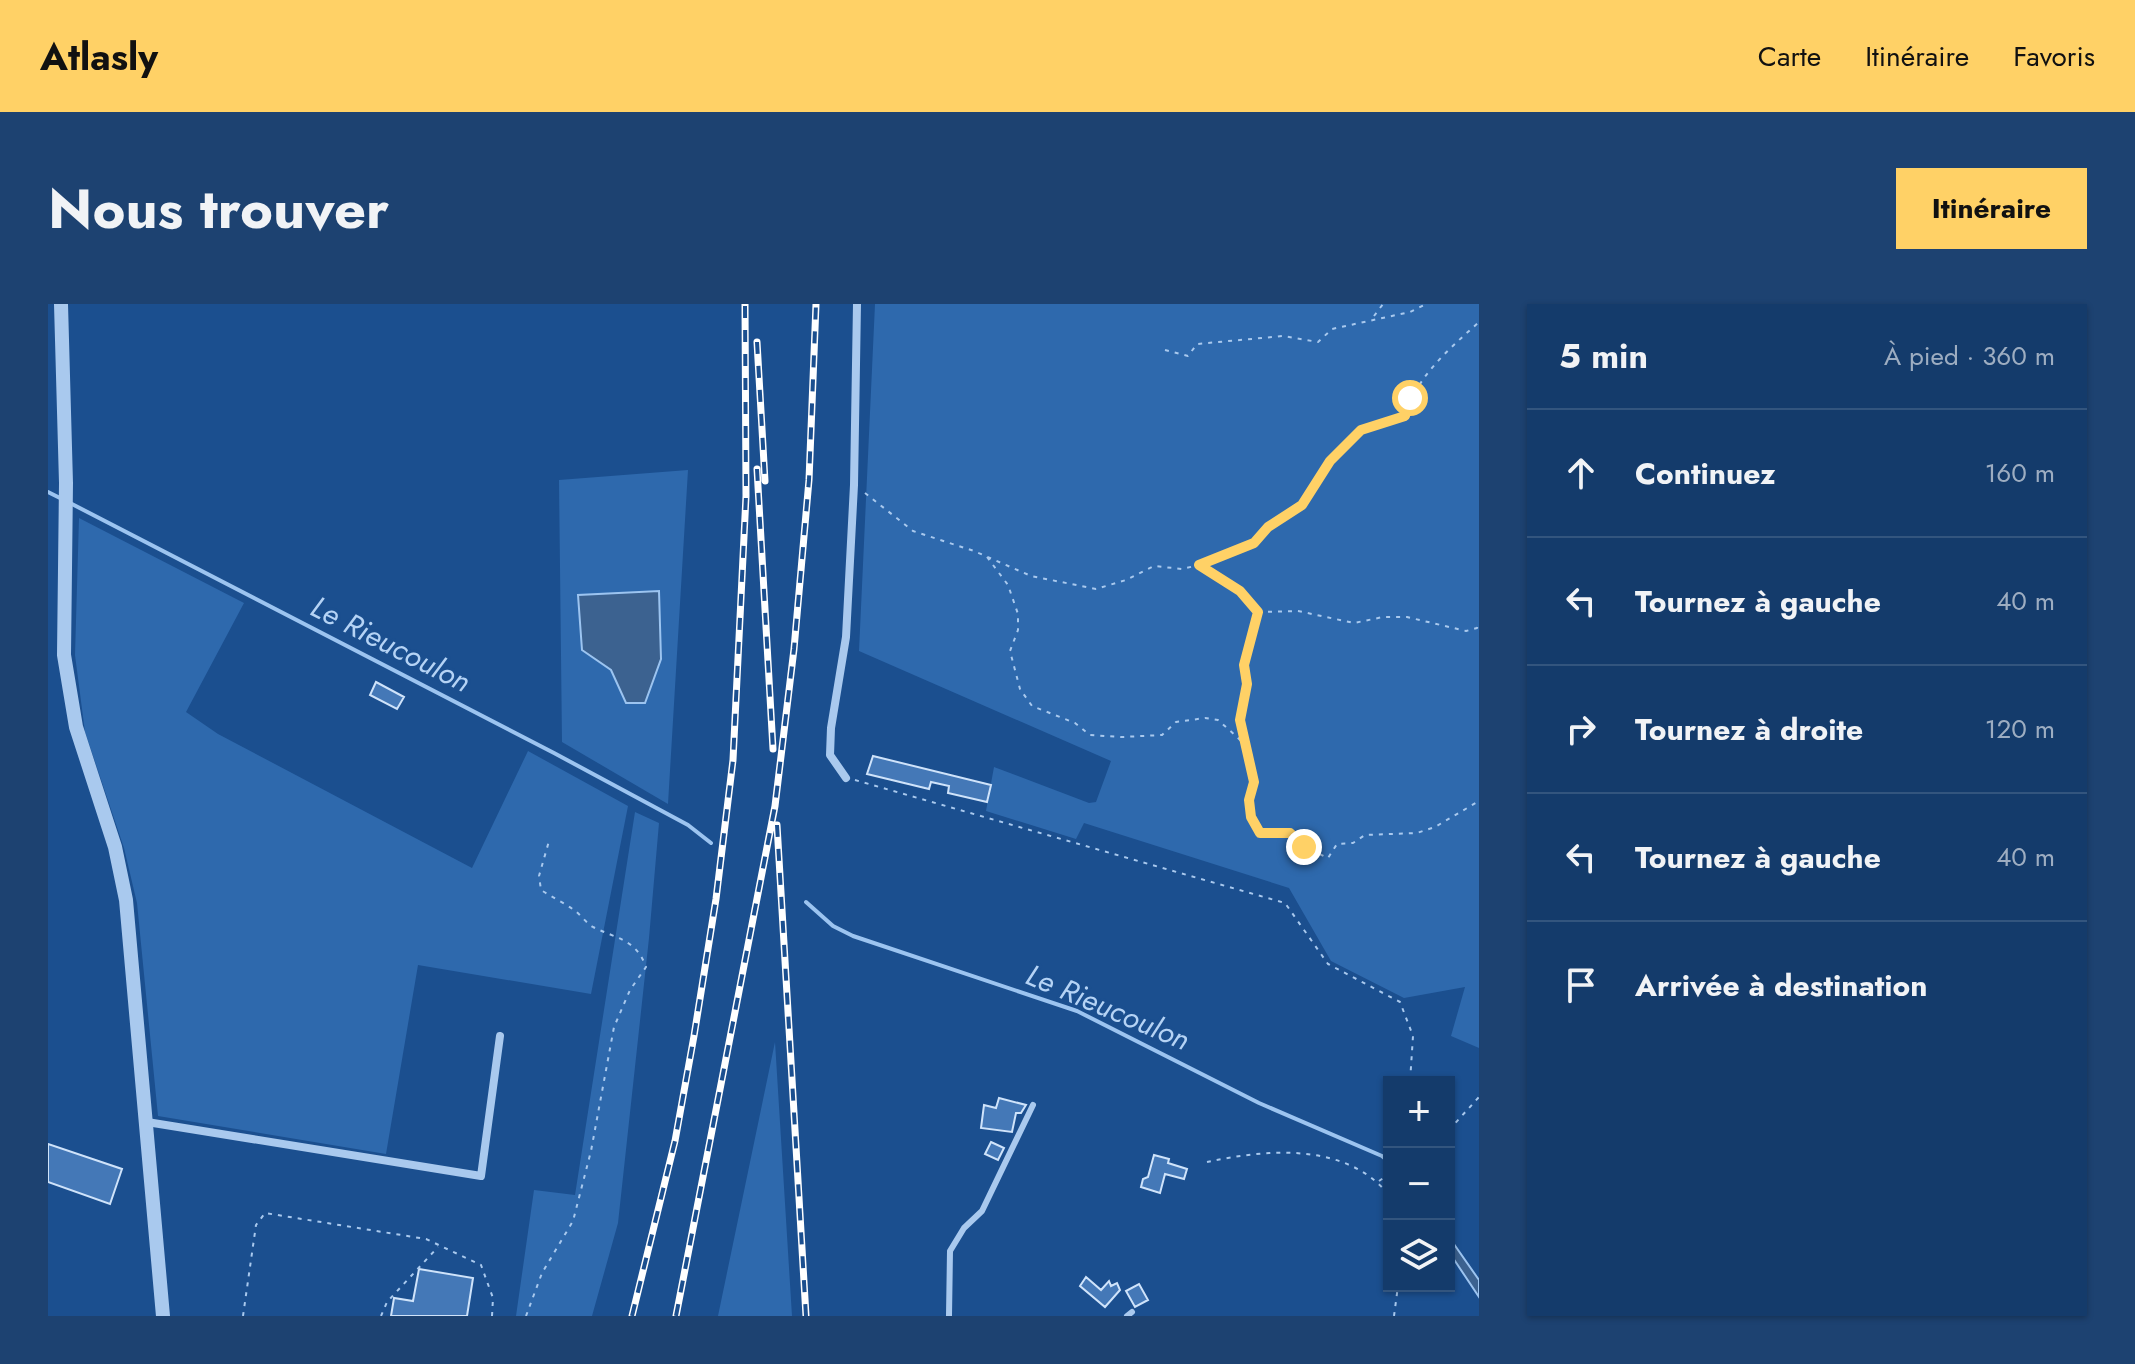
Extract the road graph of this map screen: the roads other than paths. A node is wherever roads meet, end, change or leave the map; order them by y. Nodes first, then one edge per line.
1 (61, 304) edge
2 (857, 304) edge
3 (846, 778) road end
4 (500, 1036) dead end
5 (1033, 1105) dead end
6 (147, 1122) junction
7 (163, 1316) edge
8 (949, 1316) edge

1 - 6 street
2 - 3 street
4 - 6 street
5 - 8 lane
6 - 7 street

